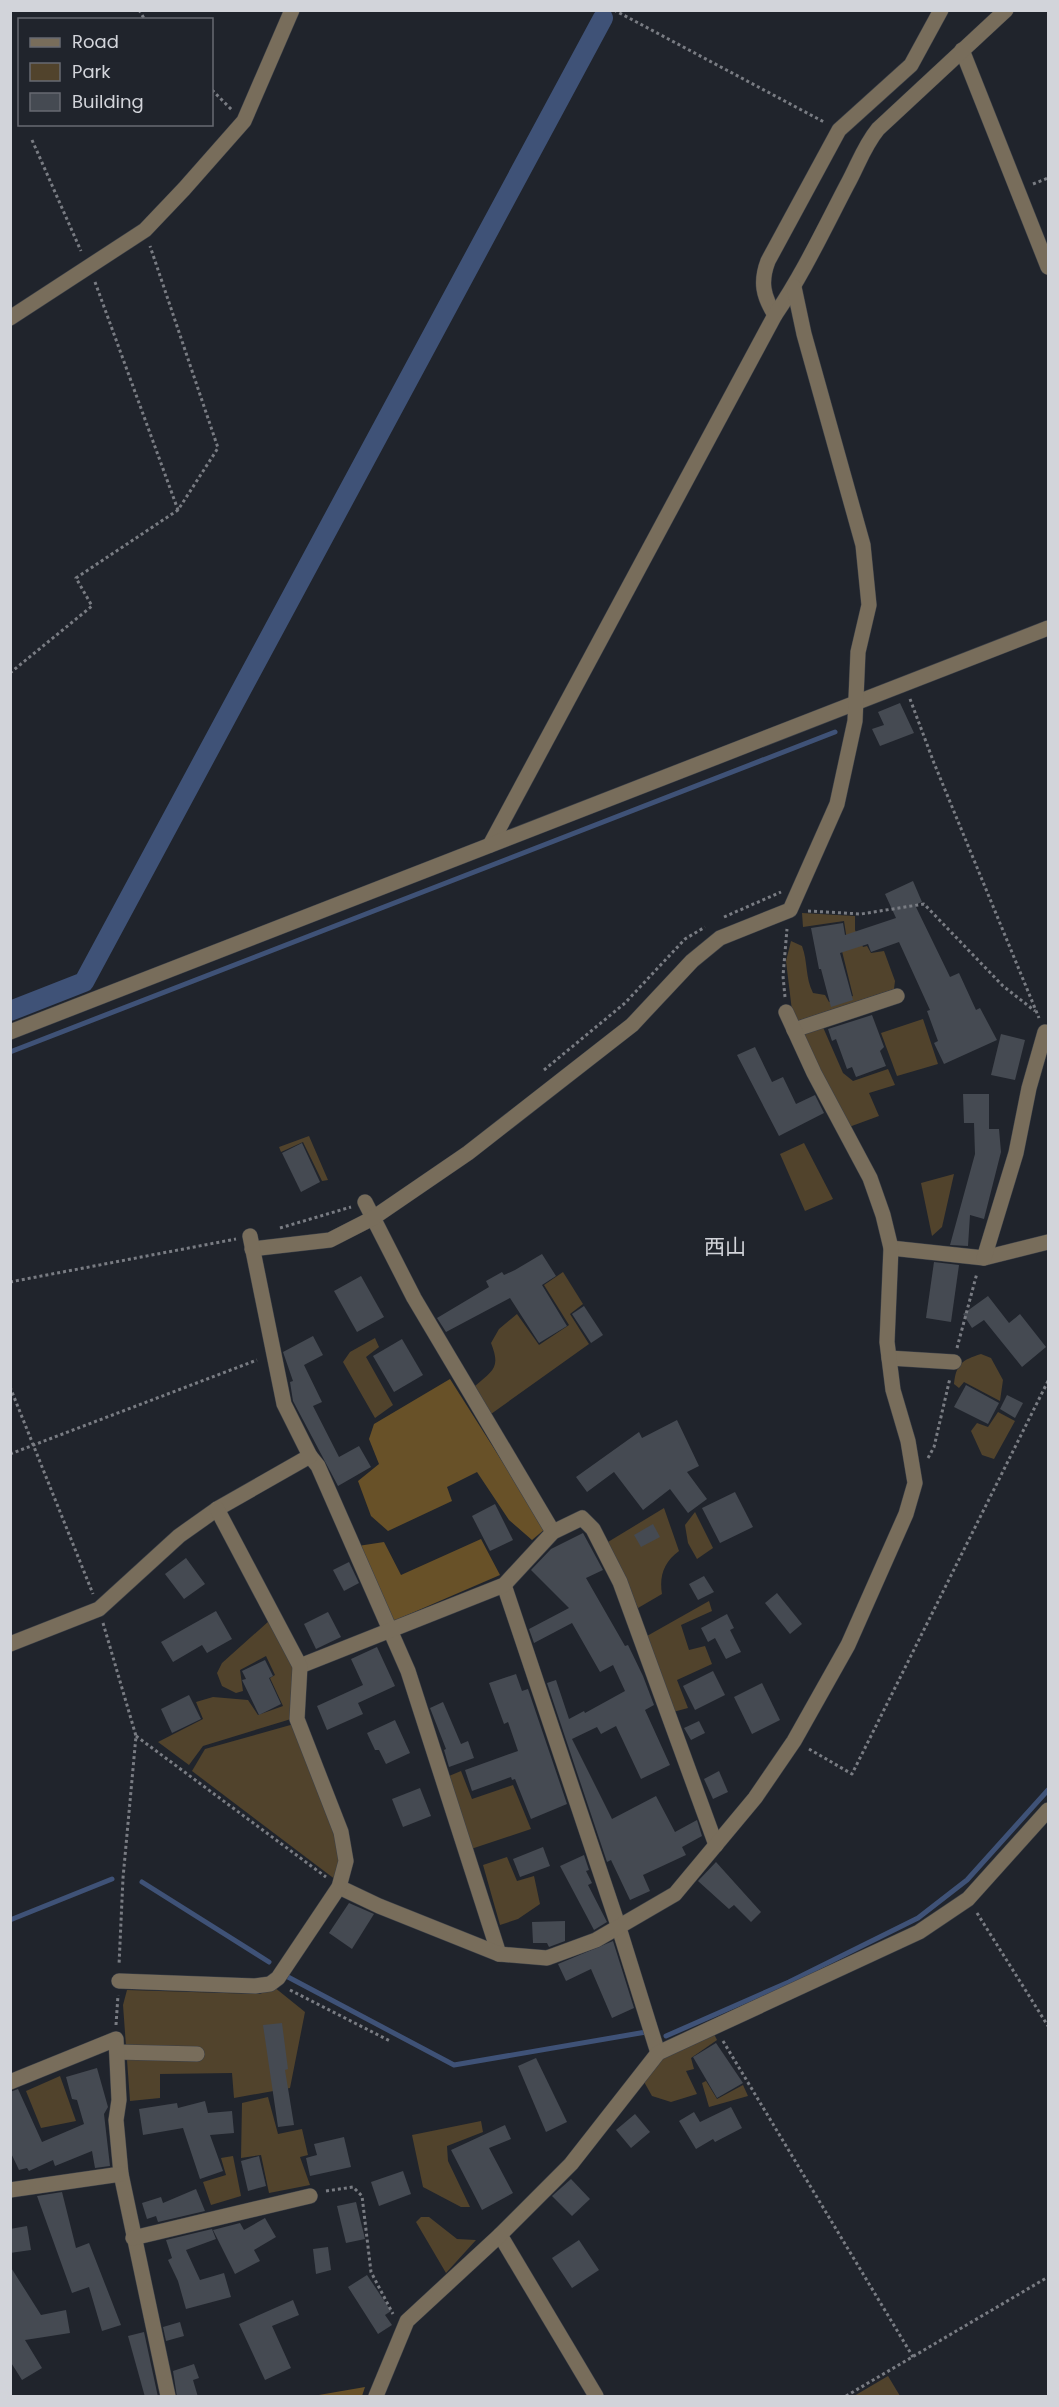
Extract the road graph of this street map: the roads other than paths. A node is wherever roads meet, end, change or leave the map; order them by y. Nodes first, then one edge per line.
1 (292, 10) edge
2 (941, 10) edge
3 (1006, 10) edge
4 (962, 50) junction
5 (1048, 267) edge
6 (794, 287) junction
7 (775, 315) junction
8 (10, 318) edge
9 (1048, 628) edge
10 (856, 704) junction
11 (490, 845) junction
12 (897, 996) dead end
13 (786, 1012) road end
14 (794, 1030) junction
15 (10, 1032) edge
16 (1045, 1032) road end
17 (365, 1202) road end
18 (373, 1218) junction
19 (1048, 1242) edge
20 (891, 1248) junction
21 (984, 1258) junction
22 (889, 1358) junction
23 (954, 1362) dead end
24 (310, 1456) junction
25 (217, 1509) junction
26 (553, 1532) junction
27 (504, 1585) junction
28 (391, 1630) junction
29 (10, 1644) edge
30 (300, 1666) junction
31 (1048, 1810) edge
32 (716, 1845) junction
33 (339, 1887) junction
34 (619, 1928) junction
35 (499, 1954) junction
36 (119, 1981) road end
37 (117, 2045) junction
38 (658, 2053) junction
39 (197, 2054) dead end
40 (10, 2082) edge
41 (121, 2174) junction
42 (10, 2190) edge
43 (310, 2196) road end
44 (500, 2235) junction
45 (133, 2238) junction
46 (168, 2397) edge
47 (376, 2397) edge
48 (596, 2397) edge

1 - 8 street
2 - 7 street
3 - 4 street
4 - 5 street
4 - 6 street
6 - 7 street
6 - 10 street
7 - 11 street
9 - 10 street
10 - 11 street
10 - 18 street
11 - 15 street
12 - 14 street
13 - 14 street
14 - 20 street
16 - 21 street
17 - 18 street
18 - 24 street
18 - 26 street
19 - 21 street
20 - 21 street
20 - 22 street
22 - 23 street
22 - 32 street
24 - 25 street
24 - 28 street
25 - 29 street
25 - 30 street
26 - 27 street
26 - 32 street
27 - 28 street
27 - 34 street
28 - 30 street
28 - 35 street
30 - 33 street
31 - 38 street
32 - 34 street
33 - 35 street
33 - 36 street
34 - 35 street
34 - 38 street
37 - 39 street
37 - 40 street
37 - 41 street
38 - 44 street
41 - 42 street
41 - 45 street
43 - 45 street
44 - 47 street
44 - 48 street
45 - 46 street

